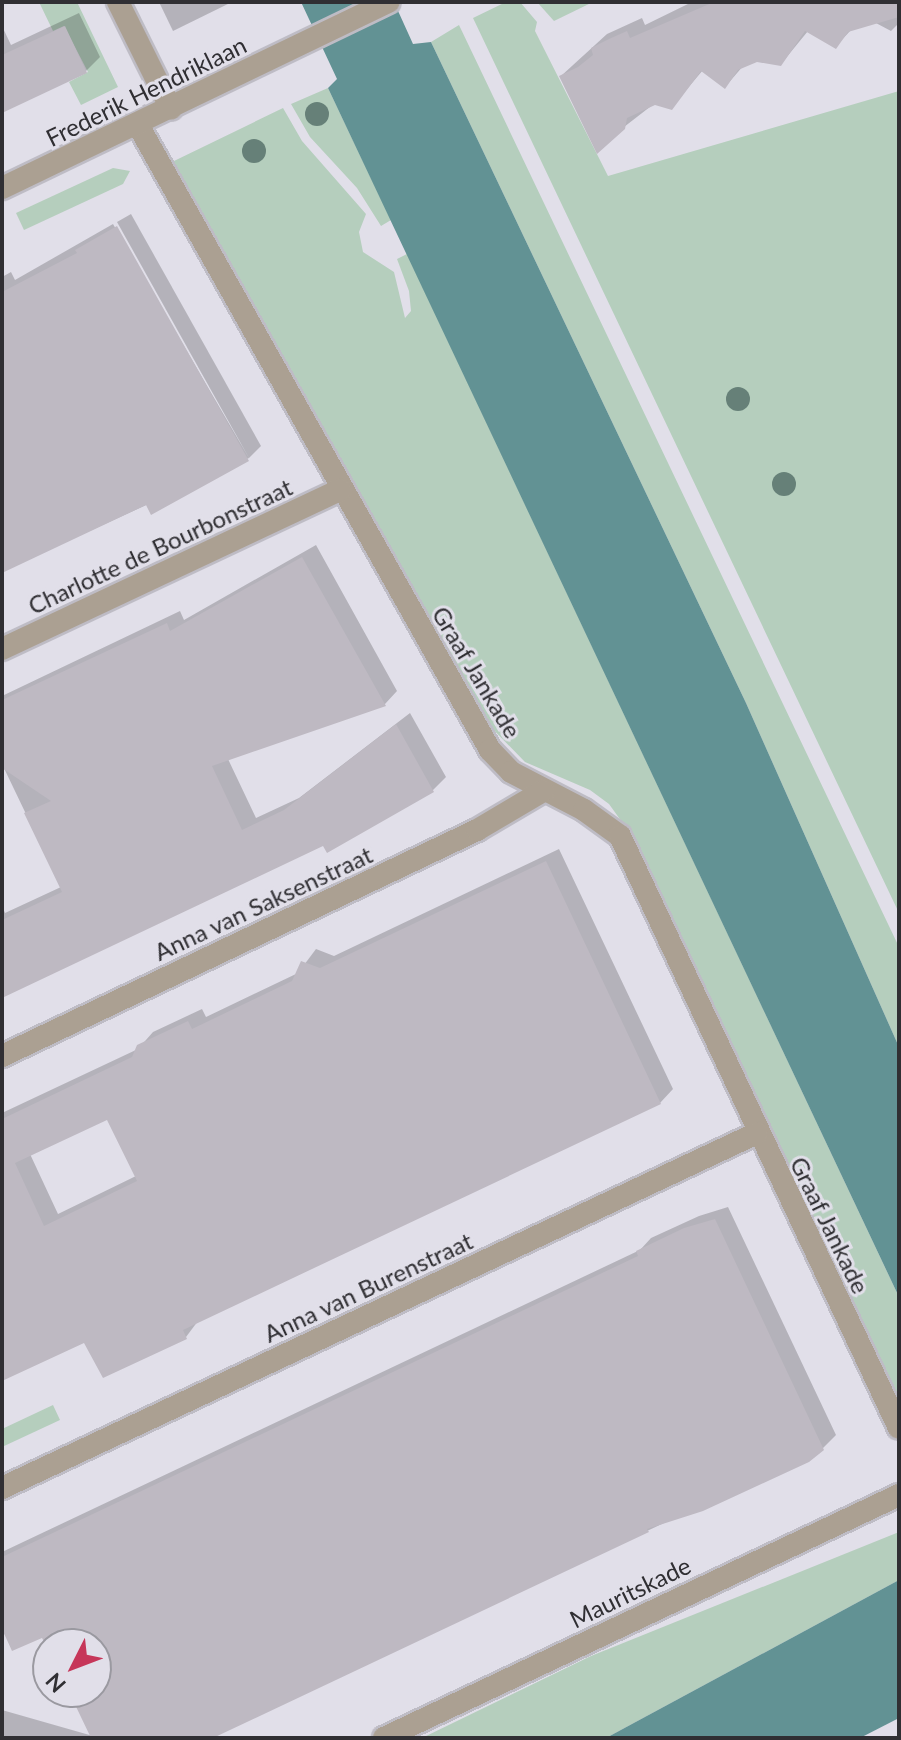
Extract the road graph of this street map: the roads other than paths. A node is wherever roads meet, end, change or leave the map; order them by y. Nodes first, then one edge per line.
1 (118, 2) edge
2 (389, 2) edge
3 (171, 109) junction
4 (138, 125) junction
5 (2, 188) edge
6 (340, 490) junction
7 (2, 649) edge
8 (543, 791) junction
9 (2, 1056) edge
10 (757, 1133) junction
11 (899, 1428) edge
12 (2, 1488) edge
13 (899, 1495) edge
14 (384, 1738) edge

1 - 3 street
2 - 3 street, Frederik Hendriklaan
3 - 4 street, Frederik Hendriklaan
4 - 5 street, Frederik Hendriklaan
4 - 6 street, Graaf Jankade
6 - 7 street, Charlotte de Bourbonstraat
6 - 8 street, Graaf Jankade
8 - 9 street, Anna van Saksenstraat
8 - 10 street, Graaf Jankade
10 - 11 street, Graaf Jankade
10 - 12 street, Anna van Burenstraat
13 - 14 street, Mauritskade

